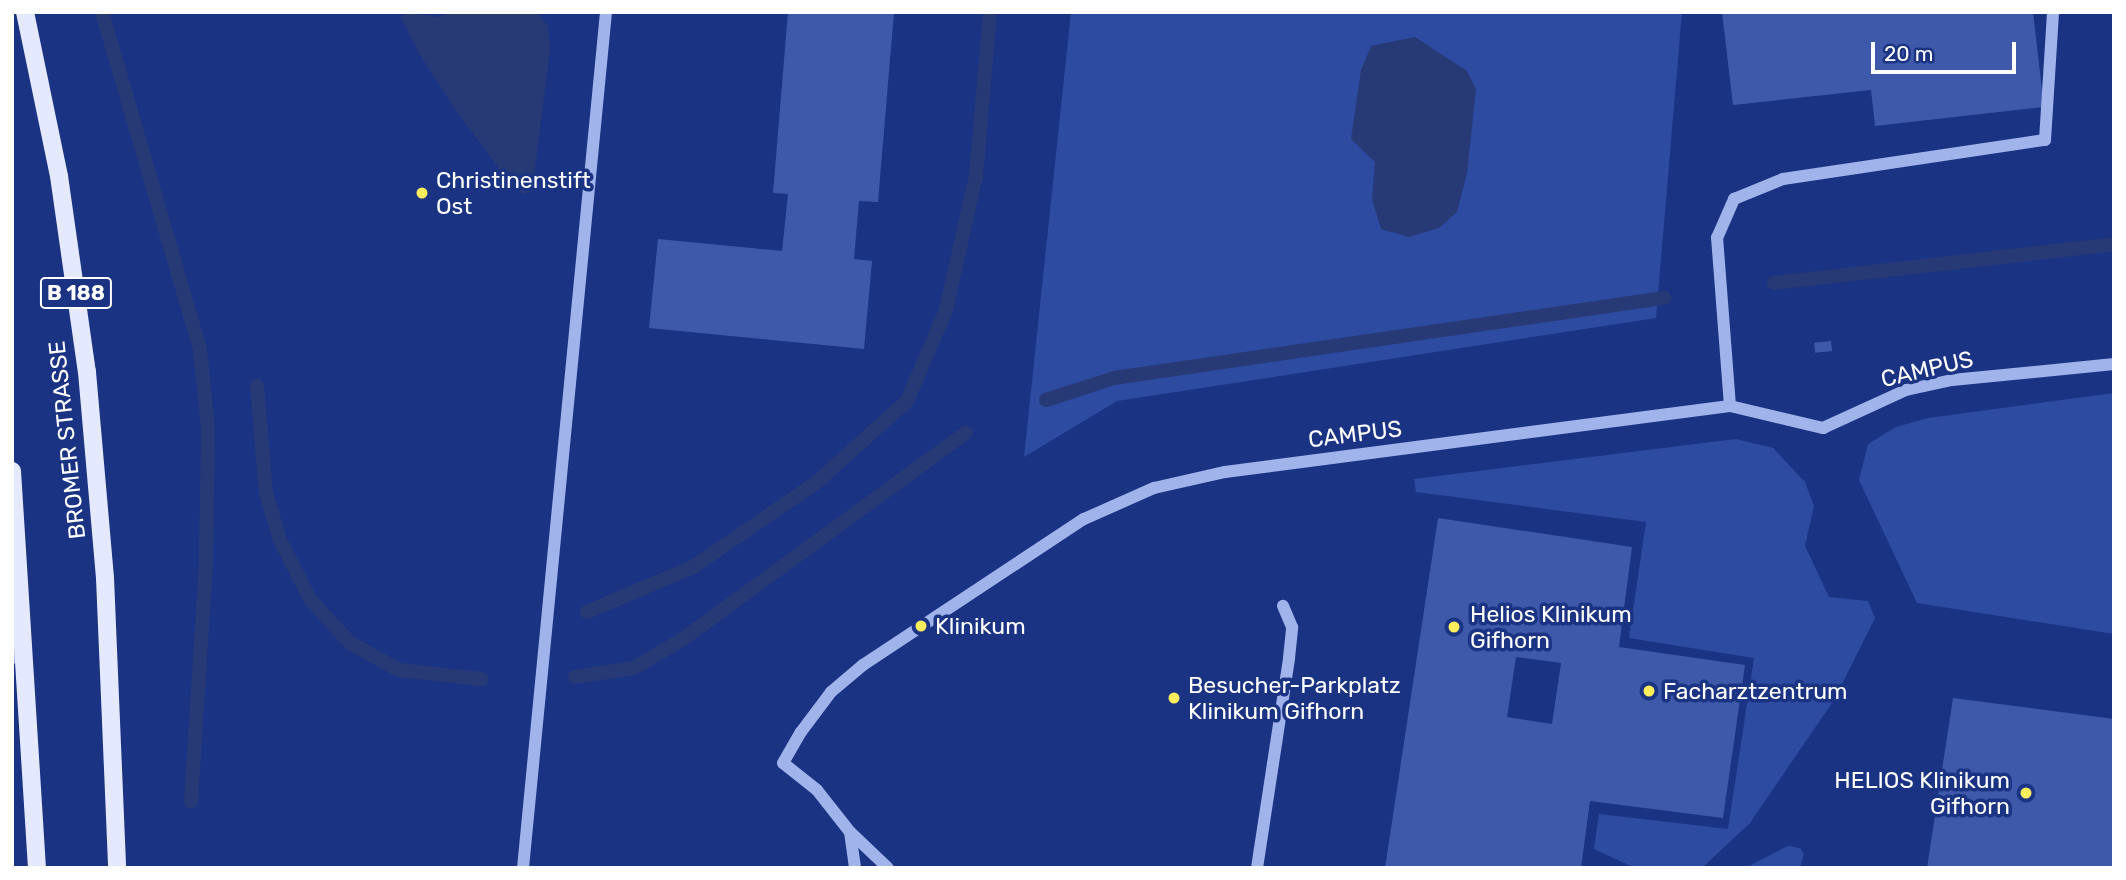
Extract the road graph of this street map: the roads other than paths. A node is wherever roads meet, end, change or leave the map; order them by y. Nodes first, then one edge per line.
1 (24, 12) edge
2 (606, 12) edge
3 (2053, 12) edge
4 (2114, 364) edge
5 (1730, 406) junction
6 (12, 471) edge
7 (1283, 606) dead end
8 (24, 624) junction
9 (12, 659) edge
10 (850, 832) junction
11 (37, 868) edge
12 (117, 868) edge
13 (523, 868) edge
14 (855, 868) edge
15 (888, 868) edge
16 (1257, 868) edge

1 - 12 main road, BROMER STRASSE / B 188
2 - 13 street
3 - 5 street
4 - 5 street, CAMPUS
5 - 10 street, CAMPUS
6 - 8 main road
7 - 16 street
8 - 9 street
8 - 11 main road
10 - 14 street
10 - 15 street, CAMPUS

